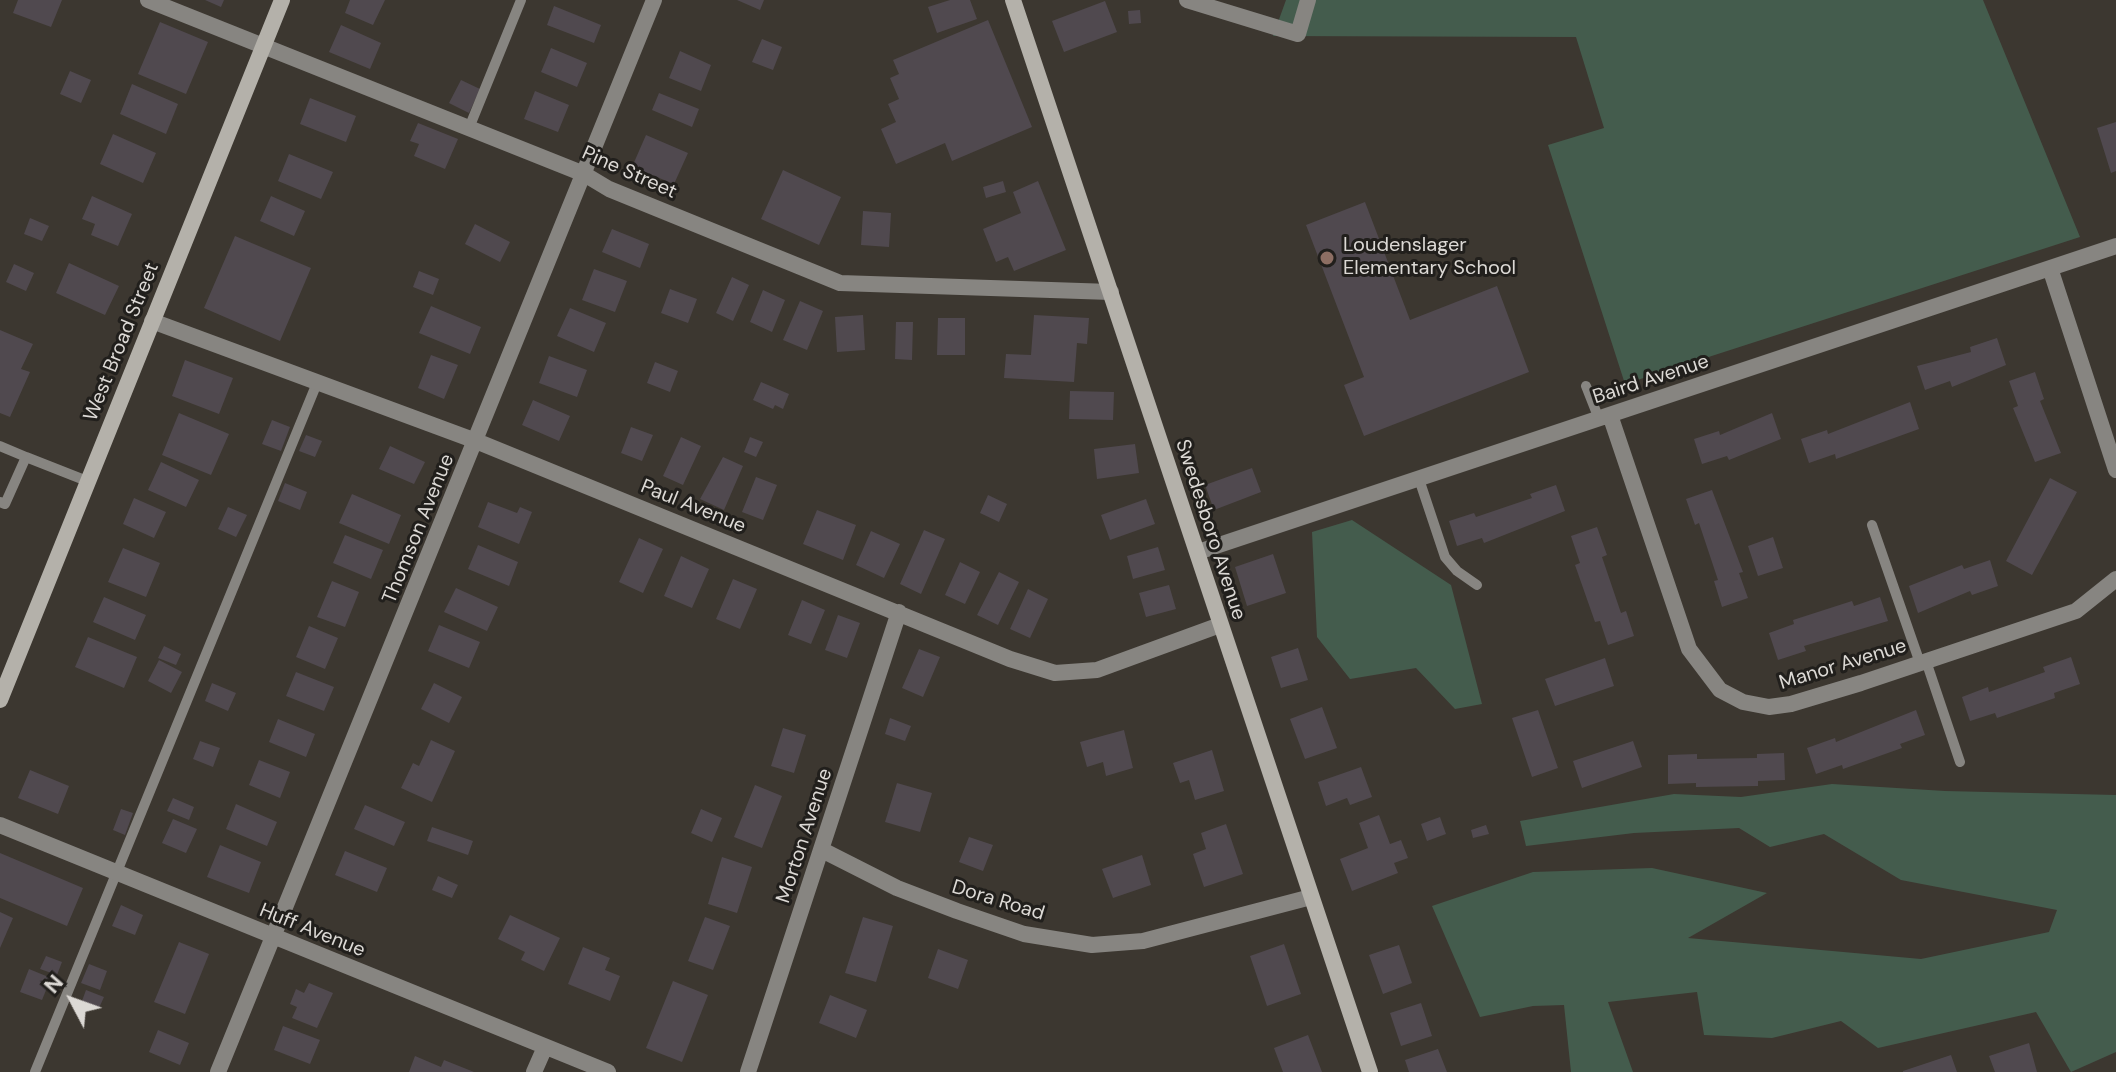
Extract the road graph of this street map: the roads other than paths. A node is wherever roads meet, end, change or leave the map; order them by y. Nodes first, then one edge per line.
1 (148, 0) edge
2 (282, 0) edge
3 (521, 0) edge
4 (654, 0) edge
5 (1013, 0) edge
6 (1187, 0) edge
7 (1308, 0) edge
8 (264, 45) junction
9 (469, 128) junction
10 (584, 174) junction
11 (2116, 246) edge
12 (2050, 268) junction
13 (1111, 292) junction
14 (152, 321) junction
15 (317, 383) junction
16 (1586, 386) dead end
17 (1604, 417) junction
18 (476, 441) junction
19 (0, 446) edge
20 (26, 457) junction
21 (2116, 470) edge
22 (1419, 479) junction
23 (87, 481) junction
24 (0, 502) edge
25 (1872, 525) dead end
26 (1198, 552) junction
27 (2116, 579) edge
28 (1477, 585) dead end
29 (899, 612) junction
30 (1220, 625) junction
31 (1923, 662) junction
32 (0, 700) edge
33 (1960, 762) dead end
34 (0, 825) edge
35 (822, 850) junction
36 (116, 872) junction
37 (1311, 897) junction
38 (273, 937) junction
39 (545, 1047) junction
40 (35, 1072) edge
41 (218, 1072) edge
42 (534, 1072) edge
43 (608, 1072) edge
44 (748, 1072) edge
45 (1370, 1072) edge

1 - 8 street, Pine Street
2 - 8 street, West Broad Street
3 - 9 lane
4 - 10 street, Thomson Avenue
5 - 13 street, Swedesboro Avenue
6 - 7 street
8 - 9 street, Pine Street
8 - 14 street, West Broad Street
9 - 10 street, Pine Street
10 - 13 street, Pine Street
10 - 18 street, Thomson Avenue
11 - 12 street, Baird Avenue
12 - 17 street, Baird Avenue
12 - 21 street
13 - 26 street, Swedesboro Avenue
14 - 15 street, Paul Avenue
14 - 23 street, West Broad Street
15 - 18 street, Paul Avenue
15 - 36 lane
16 - 17 lane
17 - 22 street, Baird Avenue
17 - 31 street, Manor Avenue
18 - 29 street, Paul Avenue
18 - 38 street, Thomson Avenue
19 - 20 lane
20 - 23 lane
20 - 24 lane
22 - 26 street, Baird Avenue
22 - 28 lane
23 - 32 street, West Broad Street
25 - 31 lane
26 - 30 street, Swedesboro Avenue
27 - 31 street, Manor Avenue
29 - 30 street, Paul Avenue
29 - 35 street, Morton Avenue
30 - 37 street, Swedesboro Avenue
31 - 33 lane
34 - 36 street, Huff Avenue
35 - 37 street, Dora Road
35 - 44 street, Morton Avenue
36 - 38 street, Huff Avenue
36 - 40 lane
37 - 45 street, Swedesboro Avenue
38 - 39 street, Huff Avenue
38 - 41 street, Thomson Avenue
39 - 42 street
39 - 43 street, Huff Avenue

